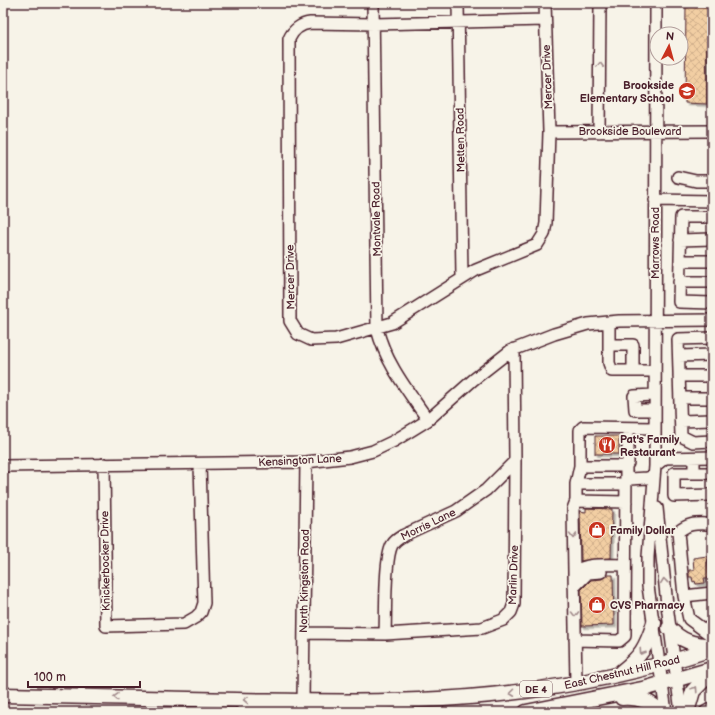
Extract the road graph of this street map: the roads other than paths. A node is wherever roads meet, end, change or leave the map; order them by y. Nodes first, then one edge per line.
1 (373, 3) edge
2 (458, 3) edge
3 (545, 3) edge
4 (600, 3) edge
5 (656, 3) edge
6 (545, 20) junction
7 (458, 22) junction
8 (374, 24) junction
9 (655, 131) junction
10 (712, 131) edge
11 (549, 132) junction
12 (599, 132) junction
13 (678, 177) dead end
14 (712, 181) edge
15 (655, 200) junction
16 (712, 202) edge
17 (712, 217) edge
18 (712, 239) edge
19 (680, 240) junction
20 (680, 261) junction
21 (712, 261) edge
22 (462, 278) junction
23 (679, 282) junction
24 (712, 282) edge
25 (712, 303) edge
26 (712, 320) edge
27 (654, 321) junction
28 (609, 322) junction
29 (377, 329) junction
30 (712, 338) edge
31 (609, 344) junction
32 (514, 349) junction
33 (712, 355) edge
34 (679, 356) junction
35 (654, 370) junction
36 (633, 371) junction
37 (679, 376) junction
38 (712, 376) edge
39 (654, 395) junction
40 (680, 398) junction
41 (712, 398) edge
42 (654, 410) junction
43 (428, 420) junction
44 (712, 420) edge
45 (681, 421) junction
46 (628, 428) junction
47 (654, 428) junction
48 (712, 441) edge
49 (712, 457) edge
50 (694, 458) junction
51 (516, 461) junction
52 (306, 462) junction
53 (104, 464) junction
54 (200, 464) junction
55 (3, 466) edge
56 (580, 466) junction
57 (694, 473) junction
58 (712, 473) edge
59 (626, 475) junction
60 (653, 475) junction
61 (576, 484) junction
62 (712, 496) edge
63 (576, 501) junction
64 (626, 502) junction
65 (712, 524) edge
66 (678, 532) junction
67 (660, 534) junction
68 (625, 568) junction
69 (574, 572) junction
70 (574, 587) junction
71 (712, 593) edge
72 (684, 596) junction
73 (654, 623) junction
74 (669, 628) junction
75 (304, 633) junction
76 (385, 634) junction
77 (712, 636) edge
78 (575, 640) junction
79 (712, 647) edge
80 (674, 661) junction
81 (659, 665) junction
82 (712, 669) edge
83 (712, 672) edge
84 (619, 674) junction
85 (677, 680) junction
86 (576, 683) junction
87 (662, 684) junction
88 (3, 695) edge
89 (594, 699) junction
90 (307, 706) edge
91 (712, 708) edge
92 (552, 710) edge
93 (243, 712) edge
94 (526, 712) edge
95 (660, 712) edge
96 (666, 712) edge
97 (681, 712) edge
98 (687, 712) edge
99 (705, 712) edge

1 - 8 street, Montvale Road
2 - 7 street, Metten Road
3 - 6 street, Mercer Drive
12 -> 4 street
5 - 9 street, Marrows Road
6 - 7 street, Mercer Drive
6 - 11 street, Mercer Drive
7 - 8 street, Mercer Drive
7 - 22 street, Metten Road
8 - 29 street, Montvale Road
8 - 29 street, Mercer Drive
9 - 10 street, Brookside Boulevard
9 - 12 street, Brookside Boulevard
9 - 15 street, Marrows Road
11 - 12 street, Brookside Boulevard
11 - 22 street, Mercer Drive
13 - 14 street
15 - 16 street
15 - 27 street, Marrows Road
17 - 19 street
18 - 19 street
19 - 20 street
20 - 21 street
20 - 23 street
22 - 29 street, Mercer Drive
23 - 24 street
23 - 25 street
26 - 27 street, Kensington Lane
27 - 28 street, Kensington Lane
27 - 35 street, Marrows Road
28 - 31 street
28 - 32 street, Kensington Lane
29 - 43 street, Montvale Road
30 - 34 street
31 - 36 street
31 - 36 street
32 - 43 street, Kensington Lane
32 - 51 street, Marlin Drive
33 - 34 street
34 - 37 street
35 - 36 street
35 - 39 street, Marrows Road
37 - 38 street
37 - 40 street
39 - 42 street, Marrows Road
39 - 42 street
40 - 41 street
40 - 45 street
42 - 47 street, Marrows Road
43 - 52 street, Kensington Lane
44 - 45 street
45 - 48 street
46 - 47 street
46 - 56 street
46 - 59 street
47 - 60 street, Marrows Road
49 - 50 street
50 - 57 street
50 - 60 street
51 - 76 street, Morris Lane
51 - 76 street, Marlin Drive
52 - 54 street, Kensington Lane
52 - 75 street, North Kingston Road
53 - 54 street, Kensington Lane
53 - 54 street, Knickerbocker Drive
53 - 55 street, Kensington Lane
56 - 59 street
56 - 61 street
57 - 58 street
57 - 62 street
59 - 60 street
59 - 61 street
59 - 64 street
60 - 67 street, Marrows Road
60 - 73 street, Marrows Road
61 - 63 street
63 - 64 street
63 -> 69 street
64 - 68 street
65 - 66 street
66 - 67 street
66 - 72 street
74 -> 67 street, Marrows Road
68 - 69 street
68 - 70 street
68 - 78 street
69 - 70 street
70 -> 78 street
71 - 72 street
72 - 77 street
73 - 81 street, Marrows Road
73 -> 84 main road
74 - 79 main road
74 - 80 street, Marrows Road
75 - 76 street, Marlin Drive
75 - 90 street, North Kingston Road
78 - 86 street
79 - 80 main road, East Chestnut Hill Road / DE 4
80 - 81 main road, East Chestnut Hill Road / DE 4
80 - 85 street, Marrows Road
81 - 84 main road, East Chestnut Hill Road / DE 4
81 - 87 street, Marrows Road
82 - 85 main road, East Chestnut Hill Road / DE 4
98 -> 83 main road
84 - 86 main road, East Chestnut Hill Road / DE 4
85 - 87 main road, East Chestnut Hill Road / DE 4
85 - 97 street, Marrows Road
86 -> 90 main road, East Chestnut Hill Road / DE 4
87 - 89 main road, East Chestnut Hill Road / DE 4
87 - 96 street, Marrows Road
90 -> 88 main road
89 - 92 main road, East Chestnut Hill Road / DE 4
89 - 95 main road
90 - 93 main road
91 - 99 street
92 - 94 main road, East Chestnut Hill Road / DE 4

